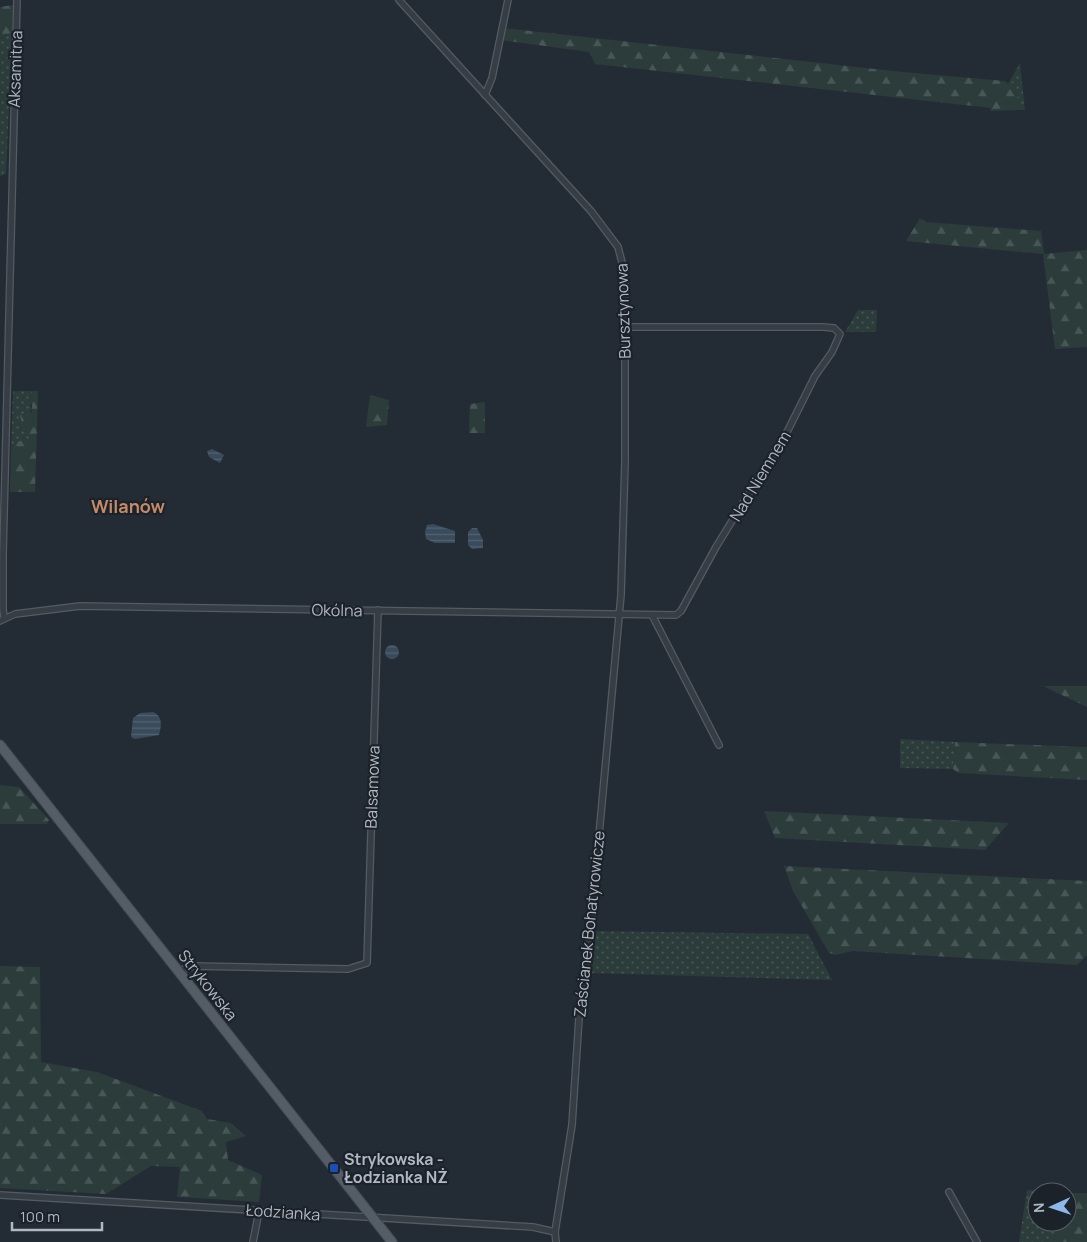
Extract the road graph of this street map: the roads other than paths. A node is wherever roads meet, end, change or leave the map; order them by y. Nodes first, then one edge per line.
1 (17, 0) edge
2 (399, 0) edge
3 (508, 0) edge
4 (486, 95) junction
5 (626, 326) junction
6 (378, 610) junction
7 (620, 615) junction
8 (652, 615) junction
9 (676, 615) joint
10 (2, 619) edge
11 (0, 745) edge
12 (719, 745) dead end
13 (178, 971) junction
14 (949, 1192) dead end
15 (0, 1195) edge
16 (259, 1211) junction
17 (373, 1218) junction
18 (555, 1232) junction
19 (253, 1242) edge
20 (392, 1242) edge
21 (556, 1242) edge
22 (977, 1242) edge

1 - 10 street, Aksamitna
2 - 4 street, Bursztynowa
3 - 4 street
4 - 5 street, Bursztynowa
5 - 7 street, Bursztynowa
5 - 9 street, Nad Niemnem
6 - 7 street, Okólna
6 - 10 street, Okólna
6 - 13 street, Balsamowa
7 - 8 street, Okólna
7 - 18 street, Zaścianek Bohatyrowicze
8 - 9 street, Okólna
8 - 12 street
11 - 13 main road, Strykowska
13 - 17 main road, Strykowska
14 - 22 street
15 - 16 street, Łodzianka
16 - 17 street, Łodzianka
16 - 19 street
17 - 18 street, Łodzianka
17 - 20 main road, Strykowska
18 - 21 street

